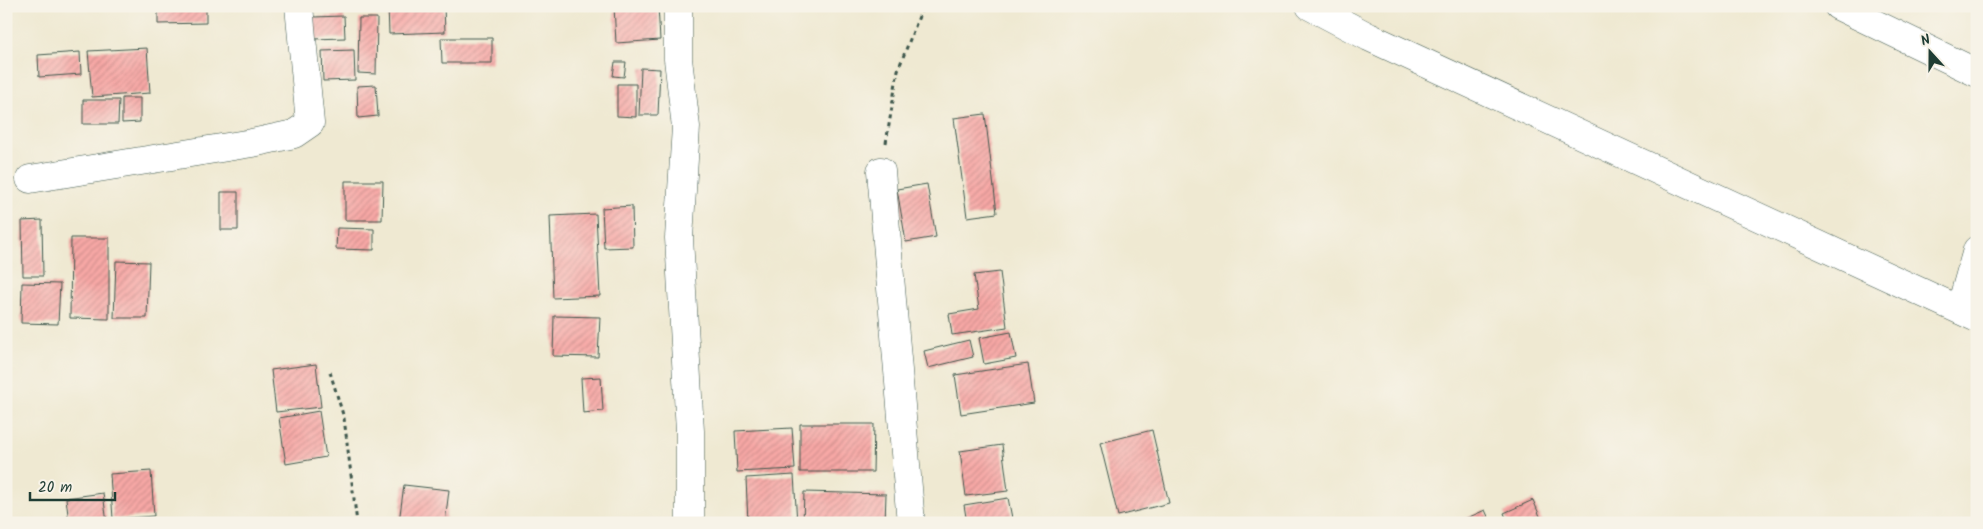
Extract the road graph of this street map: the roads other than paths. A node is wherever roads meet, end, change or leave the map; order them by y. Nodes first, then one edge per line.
1 (299, 6) edge
2 (678, 6) edge
3 (1310, 6) edge
4 (1838, 6) edge
5 (1977, 73) edge
6 (881, 171) road end
7 (30, 179) dead end
8 (1977, 250) edge
9 (1968, 314) edge
10 (690, 523) edge
11 (911, 523) edge

1 - 7 street
2 - 10 street
3 - 9 street
4 - 5 street
6 - 11 street
8 - 9 street

